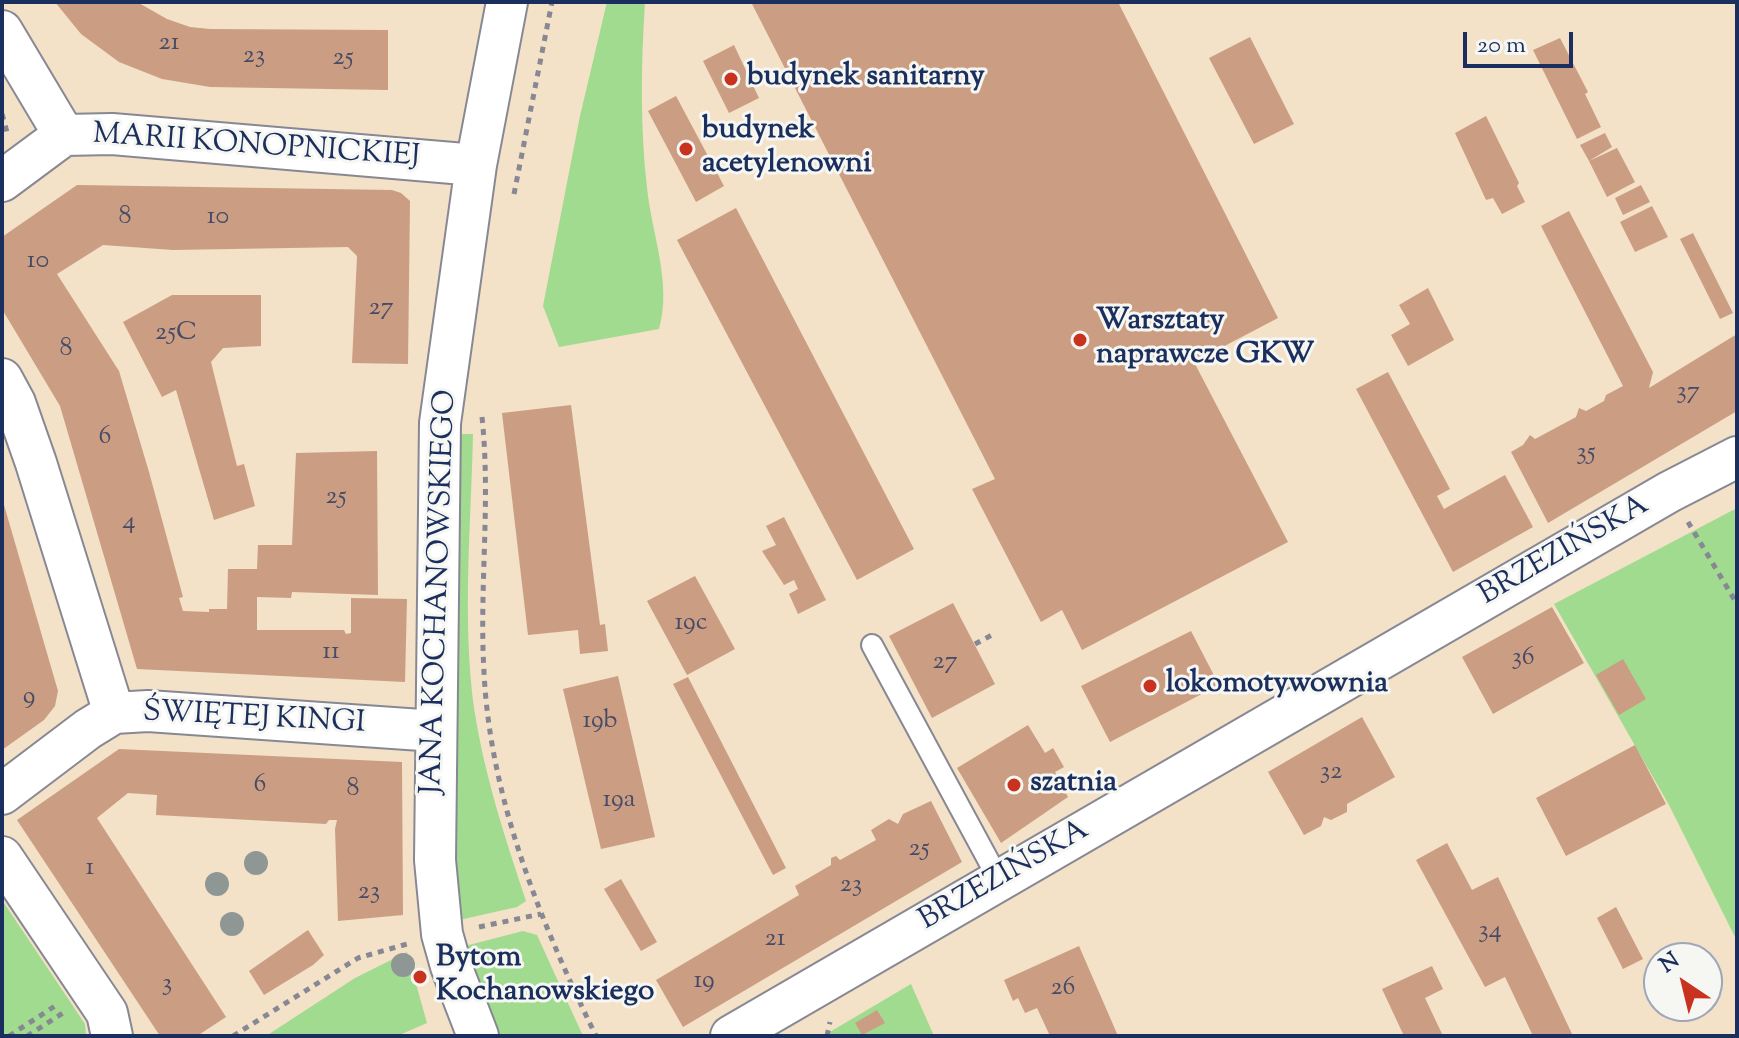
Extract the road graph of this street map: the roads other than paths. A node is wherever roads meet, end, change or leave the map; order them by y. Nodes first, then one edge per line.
1 (507, 2) edge
2 (2, 31) edge
3 (64, 135) junction
4 (476, 165) junction
5 (2, 181) edge
6 (2, 379) edge
7 (1737, 457) edge
8 (872, 645) dead end
9 (114, 713) junction
10 (436, 731) junction
11 (2, 794) edge
12 (2, 857) edge
13 (999, 880) junction
14 (112, 1036) edge
15 (478, 1036) edge
16 (731, 1036) edge

1 - 4 street, JANA KOCHANOWSKIEGO
2 - 3 street
3 - 4 street, MARII KONOPNICKIEJ
3 - 5 street, MARII KONOPNICKIEJ
4 - 10 street, JANA KOCHANOWSKIEGO
6 - 9 street
7 - 13 street, BRZEZIŃSKA
8 - 13 lane
9 - 10 street, ŚWIĘTEJ KINGI
9 - 11 street, ŚWIĘTEJ KINGI
10 - 15 street, JANA KOCHANOWSKIEGO
12 - 14 street
13 - 16 street, BRZEZIŃSKA

